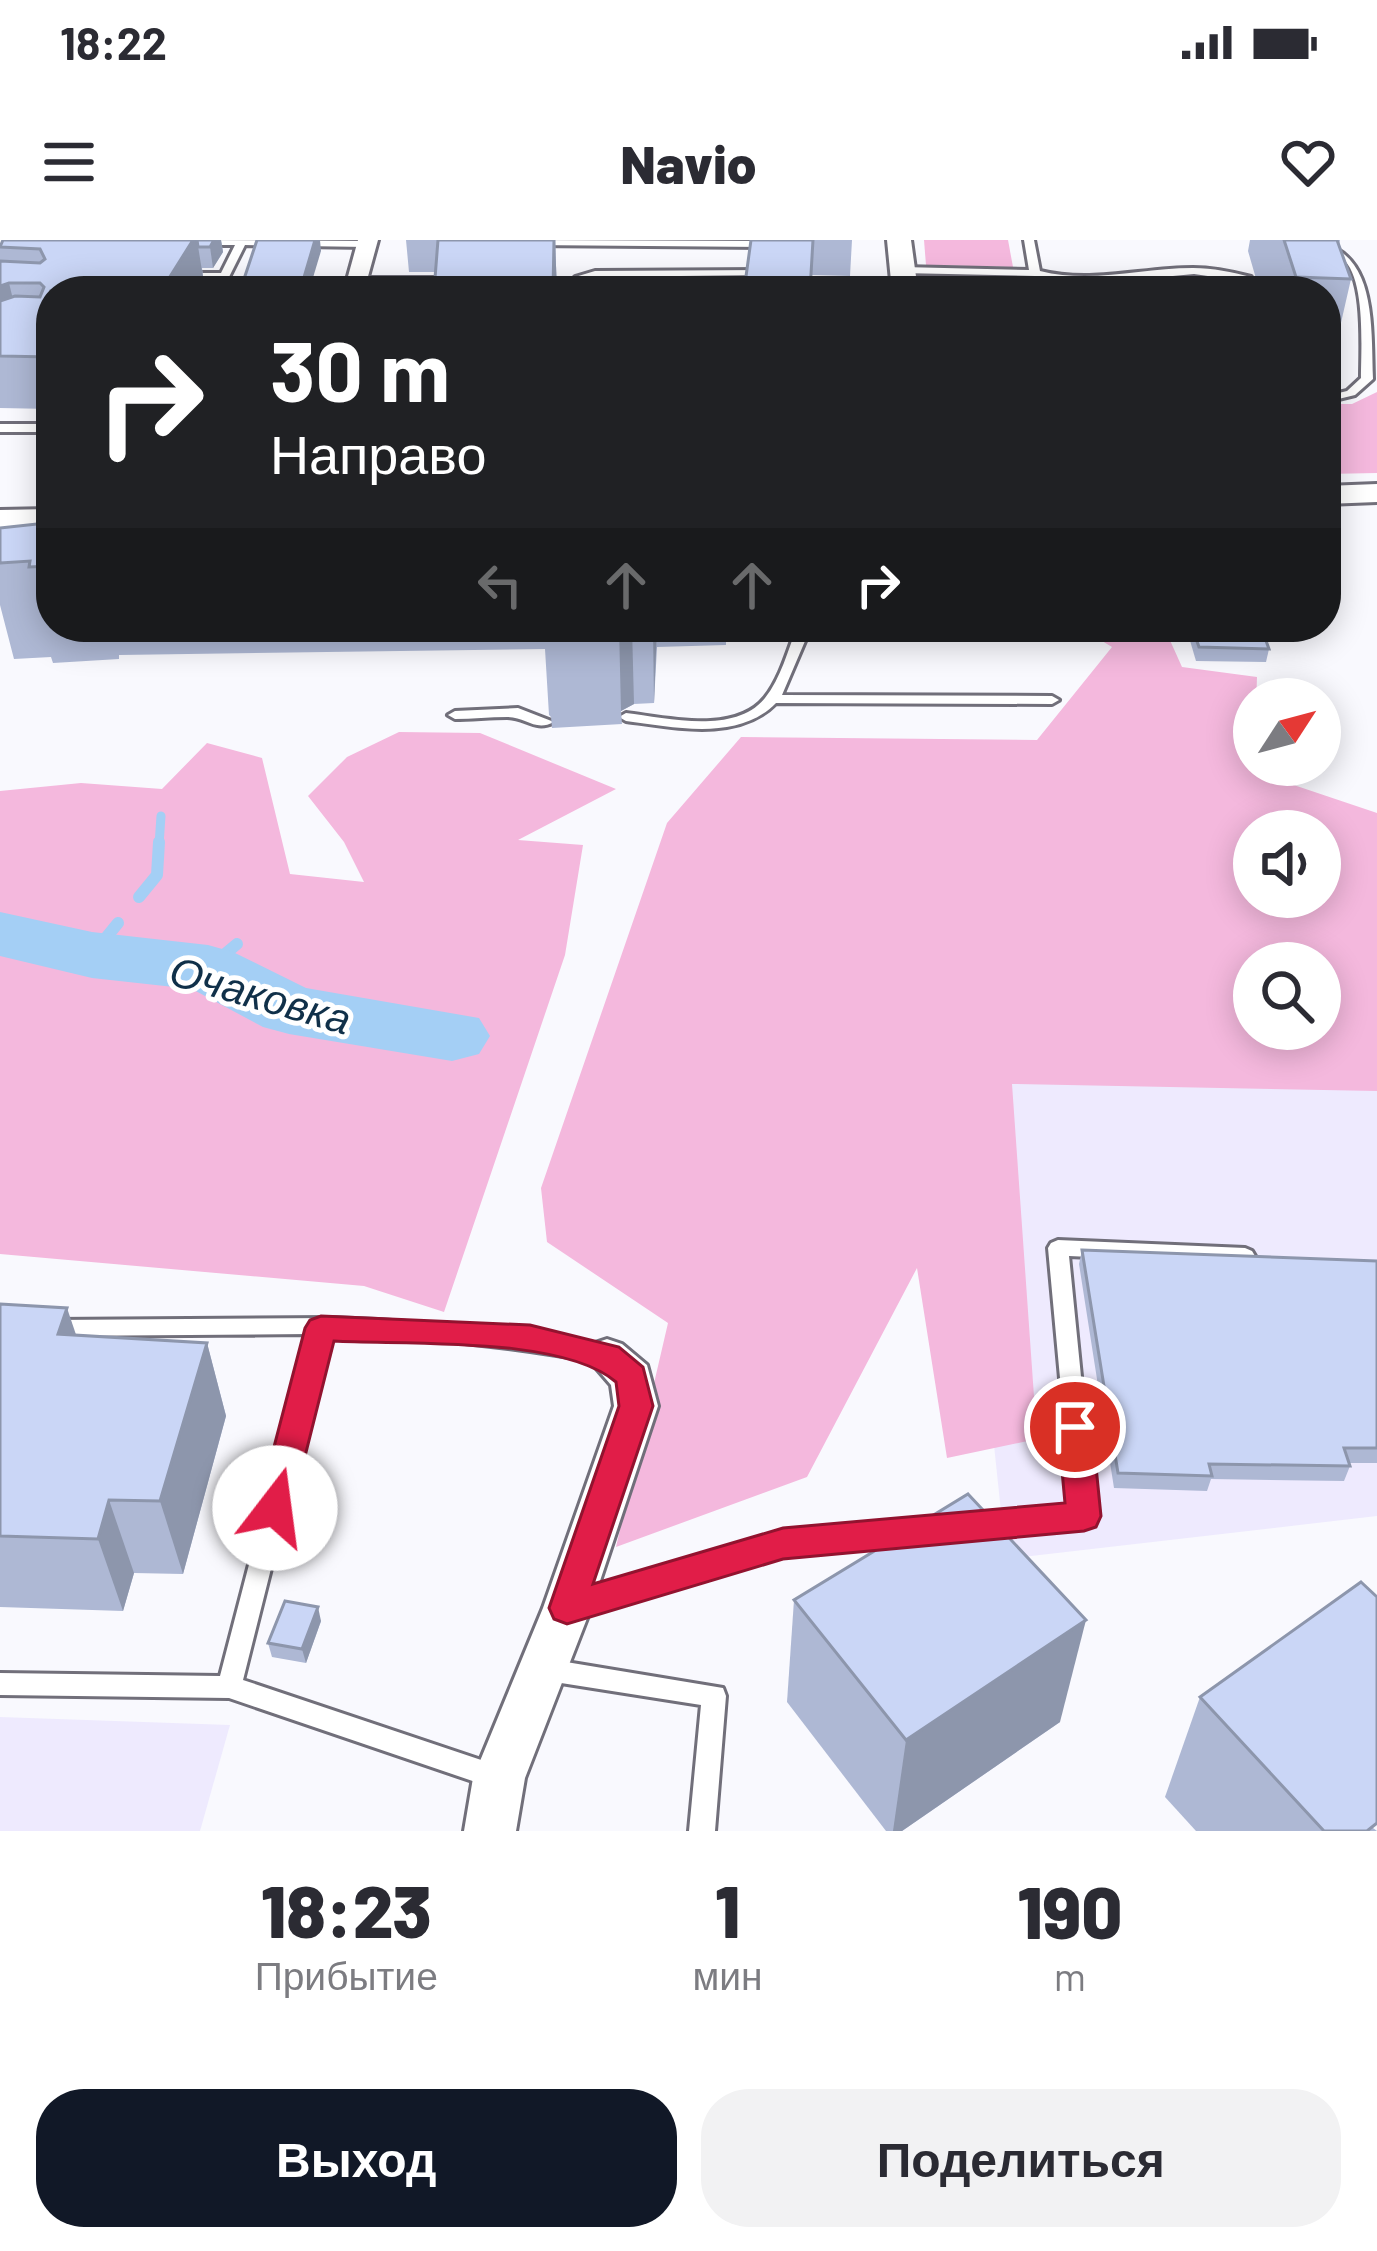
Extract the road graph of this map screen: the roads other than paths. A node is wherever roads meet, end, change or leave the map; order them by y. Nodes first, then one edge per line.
1 (899, 240) edge
2 (1029, 240) edge
3 (1303, 240) edge
4 (195, 242) edge
5 (242, 242) edge
6 (367, 242) edge
7 (507, 242) edge
8 (634, 242) edge
9 (735, 273) junction
10 (1035, 273) junction
11 (157, 275) edge
12 (224, 276) joint
13 (358, 276) edge
14 (592, 276) edge
15 (735, 276) edge
16 (903, 276) edge
17 (978, 276) edge
18 (1044, 276) edge
19 (1145, 276) edge
20 (1238, 276) edge
21 (1372, 365) edge
22 (1341, 395) edge
23 (0, 428) edge
24 (36, 428) edge
25 (1377, 493) edge
26 (1341, 494) edge
27 (798, 642) edge
28 (773, 699) junction
29 (1052, 700) dead end
30 (455, 715) dead end
31 (626, 717) dead end
32 (547, 722) dead end
33 (1263, 1257) edge
34 (23, 1328) edge
35 (321, 1328) junction
36 (608, 1356) joint
37 (567, 1608) junction
38 (542, 1670) junction
39 (0, 1684) edge
40 (229, 1687) junction
41 (499, 1778) junction
42 (490, 1831) edge
43 (703, 1831) edge

1 - 16 street
2 - 10 lane
3 - 21 lane
4 - 5 lane
5 - 6 lane
5 - 12 lane
6 - 13 street
7 - 8 lane
8 - 9 lane
9 - 14 lane
9 - 15 lane
10 - 17 lane
10 - 18 lane
11 - 12 lane
19 - 20 lane
21 - 22 lane
23 - 24 lane
25 - 26 street
27 - 28 lane
28 - 29 lane
28 - 31 lane
30 - 32 lane
33 - 37 lane
34 - 35 lane
35 - 36 lane
35 - 40 lane
36 - 37 street
37 - 38 street
38 - 41 street
38 - 43 lane
39 - 40 lane
40 - 41 lane
41 - 42 street

